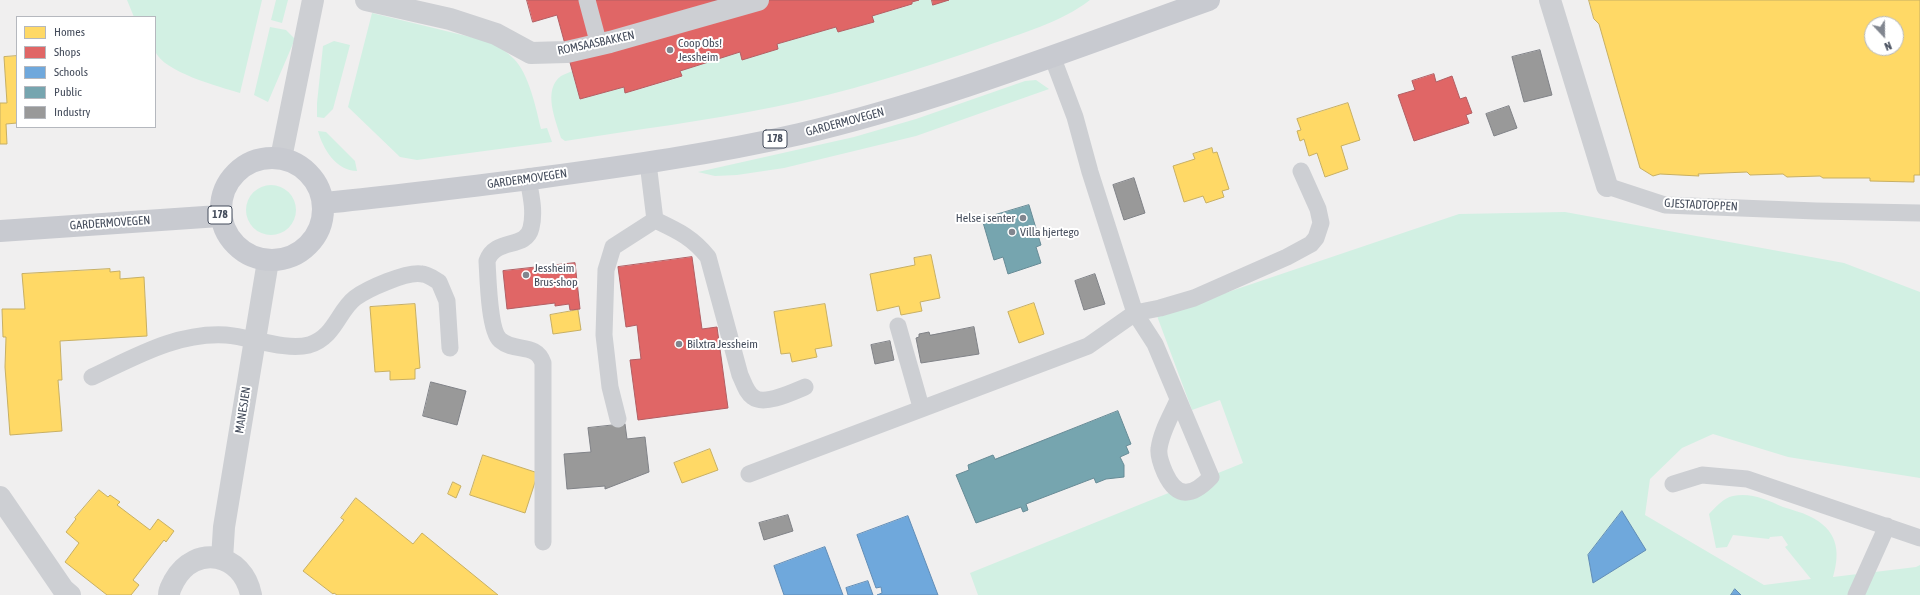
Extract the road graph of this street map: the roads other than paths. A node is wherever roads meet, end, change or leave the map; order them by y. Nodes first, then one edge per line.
1 (313, 0) edge
2 (366, 0) edge
3 (587, 0) edge
4 (758, 0) edge
5 (1209, 0) edge
6 (1550, 0) edge
7 (599, 45) junction
8 (1052, 56) junction
9 (281, 158) junction
10 (648, 164) junction
11 (1301, 171) dead end
12 (528, 179) junction
13 (1607, 186) joint
14 (324, 203) junction
15 (1920, 213) edge
16 (220, 216) junction
17 (655, 220) junction
18 (0, 231) edge
19 (268, 261) junction
20 (1135, 313) junction
21 (898, 326) dead end
22 (254, 339) junction
23 (450, 348) dead end
24 (92, 377) dead end
25 (804, 387) dead end
26 (1178, 400) junction
27 (921, 408) junction
28 (618, 419) dead end
29 (749, 474) dead end
30 (1673, 484) dead end
31 (0, 497) edge
32 (1887, 526) junction
33 (1920, 538) edge
34 (543, 542) dead end
35 (222, 559) junction
36 (70, 595) edge
37 (169, 595) edge
38 (251, 595) edge
39 (1856, 595) edge

1 - 9 street
2 - 7 street, ROMSAASBAKKEN
3 - 7 lane
4 - 7 street, ROMSAASBAKKEN
5 - 8 main road, GARDERMOVEGEN / 178
6 - 13 street, GJESTADTOPPEN
8 - 10 main road, GARDERMOVEGEN / 178
8 - 20 lane
9 - 14 main road, 178
9 - 16 main road, 178
10 - 12 main road, GARDERMOVEGEN / 178
10 - 17 lane
11 - 20 lane
12 - 14 main road, GARDERMOVEGEN / 178
12 - 34 lane
13 - 15 lane, GJESTADTOPPEN
14 - 19 main road, 178
16 - 18 main road, GARDERMOVEGEN / 178
16 - 19 main road, 178
17 - 25 lane
17 - 28 lane
19 - 22 street, MANESJEN
20 - 26 lane
20 - 27 lane
21 - 27 lane
22 - 23 lane
22 - 24 lane
22 - 35 street, MANESJEN
26 - 26 lane
27 - 29 lane
30 - 32 lane
31 - 36 street
32 - 33 lane
32 - 39 lane
35 - 37 street
35 - 38 street

